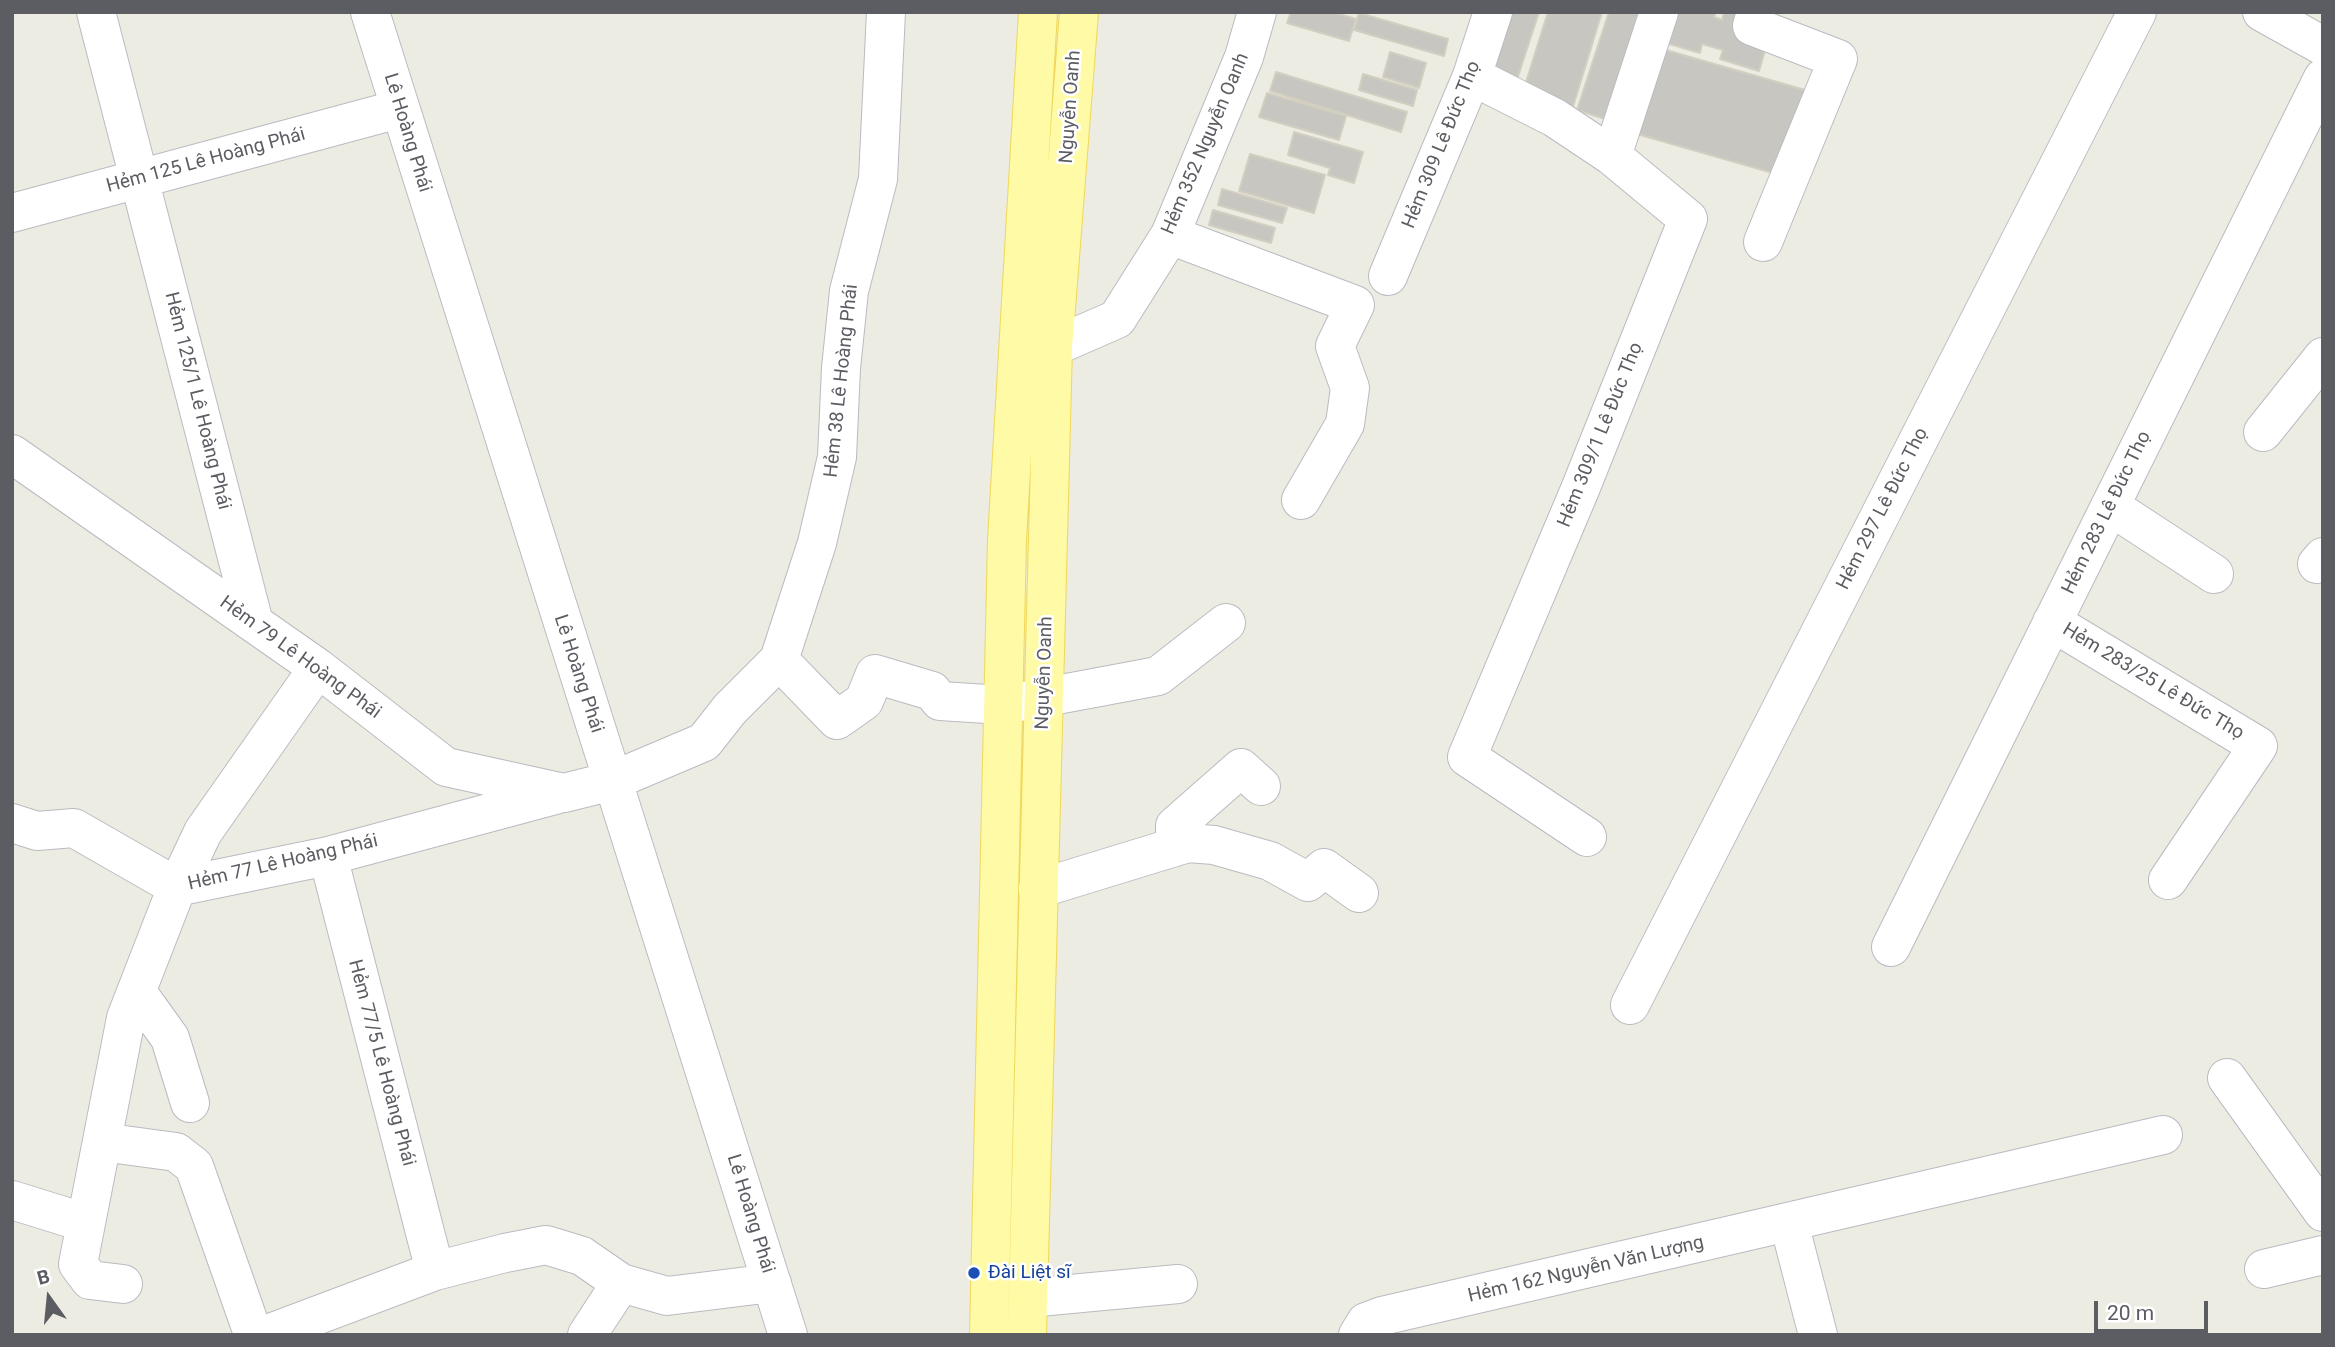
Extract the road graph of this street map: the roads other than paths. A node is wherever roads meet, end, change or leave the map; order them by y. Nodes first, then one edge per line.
1 (96, 12) edge
2 (370, 12) edge
3 (886, 12) edge
4 (1038, 12) edge
5 (1079, 12) edge
6 (1256, 12) edge
7 (1493, 12) edge
8 (1659, 12) edge
9 (1756, 12) edge
10 (2137, 12) edge
11 (2269, 14) edge
12 (2323, 46) edge
13 (1472, 76) junction
14 (2323, 78) edge
15 (399, 109) junction
16 (1612, 156) junction
17 (140, 178) junction
18 (12, 213) edge
19 (1170, 235) junction
20 (1763, 242) dead end
21 (1388, 276) dead end
22 (1053, 347) junction
23 (2323, 357) edge
24 (2263, 432) dead end
25 (12, 454) edge
26 (1301, 500) dead end
27 (2110, 506) junction
28 (2214, 574) dead end
29 (2052, 622) junction
30 (254, 623) junction
31 (1226, 623) dead end
32 (779, 660) junction
33 (318, 668) junction
34 (1045, 696) junction
35 (1003, 705) junction
36 (612, 781) junction
37 (1261, 786) dead end
38 (564, 793) junction
39 (12, 823) edge
40 (1587, 837) dead end
41 (1175, 847) junction
42 (328, 856) junction
43 (2168, 880) dead end
44 (177, 887) junction
45 (1038, 889) junction
46 (1359, 893) dead end
47 (1891, 947) dead end
48 (137, 992) junction
49 (1630, 1005) dead end
50 (2227, 1078) dead end
51 (190, 1103) dead end
52 (2163, 1135) dead end
53 (102, 1142) junction
54 (12, 1200) edge
55 (2323, 1212) edge
56 (86, 1223) junction
57 (1789, 1223) junction
58 (2323, 1255) edge
59 (2264, 1269) dead end
60 (435, 1271) junction
61 (621, 1283) junction
62 (772, 1283) junction
63 (123, 1284) dead end
64 (1178, 1284) dead end
65 (1027, 1316) edge
66 (1370, 1326) edge
67 (263, 1335) edge
68 (587, 1335) edge
69 (788, 1335) edge
70 (989, 1335) edge
71 (1818, 1335) edge

1 - 17 street, Hẻm 125/1 Lê Hoàng Phái
2 - 15 street, Lê Hoàng Phái
3 - 32 street, Hẻm 38 Lê Hoàng Phái
4 - 35 main road, Nguyễn Oanh
5 - 22 main road, Nguyễn Oanh
6 - 19 street, Hẻm 352 Nguyễn Oanh
7 - 13 street, Hẻm 309 Lê Đức Thọ
8 - 16 street
9 - 20 street
10 - 49 street, Hẻm 297 Lê Đức Thọ
11 - 12 street
13 - 16 street, Hẻm 309/1 Lê Đức Thọ
13 - 21 street, Hẻm 309 Lê Đức Thọ
14 - 27 street, Hẻm 283 Lê Đức Thọ
15 - 17 street, Hẻm 125 Lê Hoàng Phái
15 - 36 street, Lê Hoàng Phái
16 - 40 street, Hẻm 309/1 Lê Đức Thọ
17 - 18 street, Hẻm 125 Lê Hoàng Phái
17 - 30 street, Hẻm 125/1 Lê Hoàng Phái
19 - 22 street, Hẻm 352 Nguyễn Oanh
19 - 26 street
22 - 34 main road, Nguyễn Oanh
23 - 24 street
25 - 30 street, Hẻm 79 Lê Hoàng Phái
27 - 28 street
27 - 29 street, Hẻm 283 Lê Đức Thọ
29 - 43 street, Hẻm 283/25 Lê Đức Thọ
29 - 47 street, Hẻm 283 Lê Đức Thọ
30 - 33 street, Hẻm 79 Lê Hoàng Phái
31 - 34 street
32 - 35 street
32 - 36 street, Hẻm 38 Lê Hoàng Phái
33 - 38 street, Hẻm 79 Lê Hoàng Phái
33 - 44 street
34 - 35 street
34 - 45 main road, Nguyễn Oanh
35 - 70 main road, Nguyễn Oanh
36 - 38 street, Hẻm 79 Lê Hoàng Phái
36 - 62 street, Lê Hoàng Phái
37 - 41 street
38 - 42 street, Hẻm 77 Lê Hoàng Phái
39 - 44 street
41 - 45 street
41 - 46 street
42 - 44 street, Hẻm 77 Lê Hoàng Phái
42 - 60 street, Hẻm 77/5 Lê Hoàng Phái
44 - 48 street, Hẻm 77 Lê Hoàng Phái
45 - 65 main road, Nguyễn Oanh
48 - 51 street
48 - 53 street, Hẻm 77 Lê Hoàng Phái
50 - 55 street
52 - 57 street, Hẻm 162 Nguyễn Văn Lượng
53 - 56 street, Hẻm 77 Lê Hoàng Phái
53 - 67 street
54 - 56 street
56 - 63 street, Hẻm 77 Lê Hoàng Phái
57 - 66 street, Hẻm 162 Nguyễn Văn Lượng
57 - 71 street
58 - 59 street
60 - 61 street
60 - 67 street
61 - 62 street
61 - 68 street
62 - 69 street, Lê Hoàng Phái
64 - 65 street

